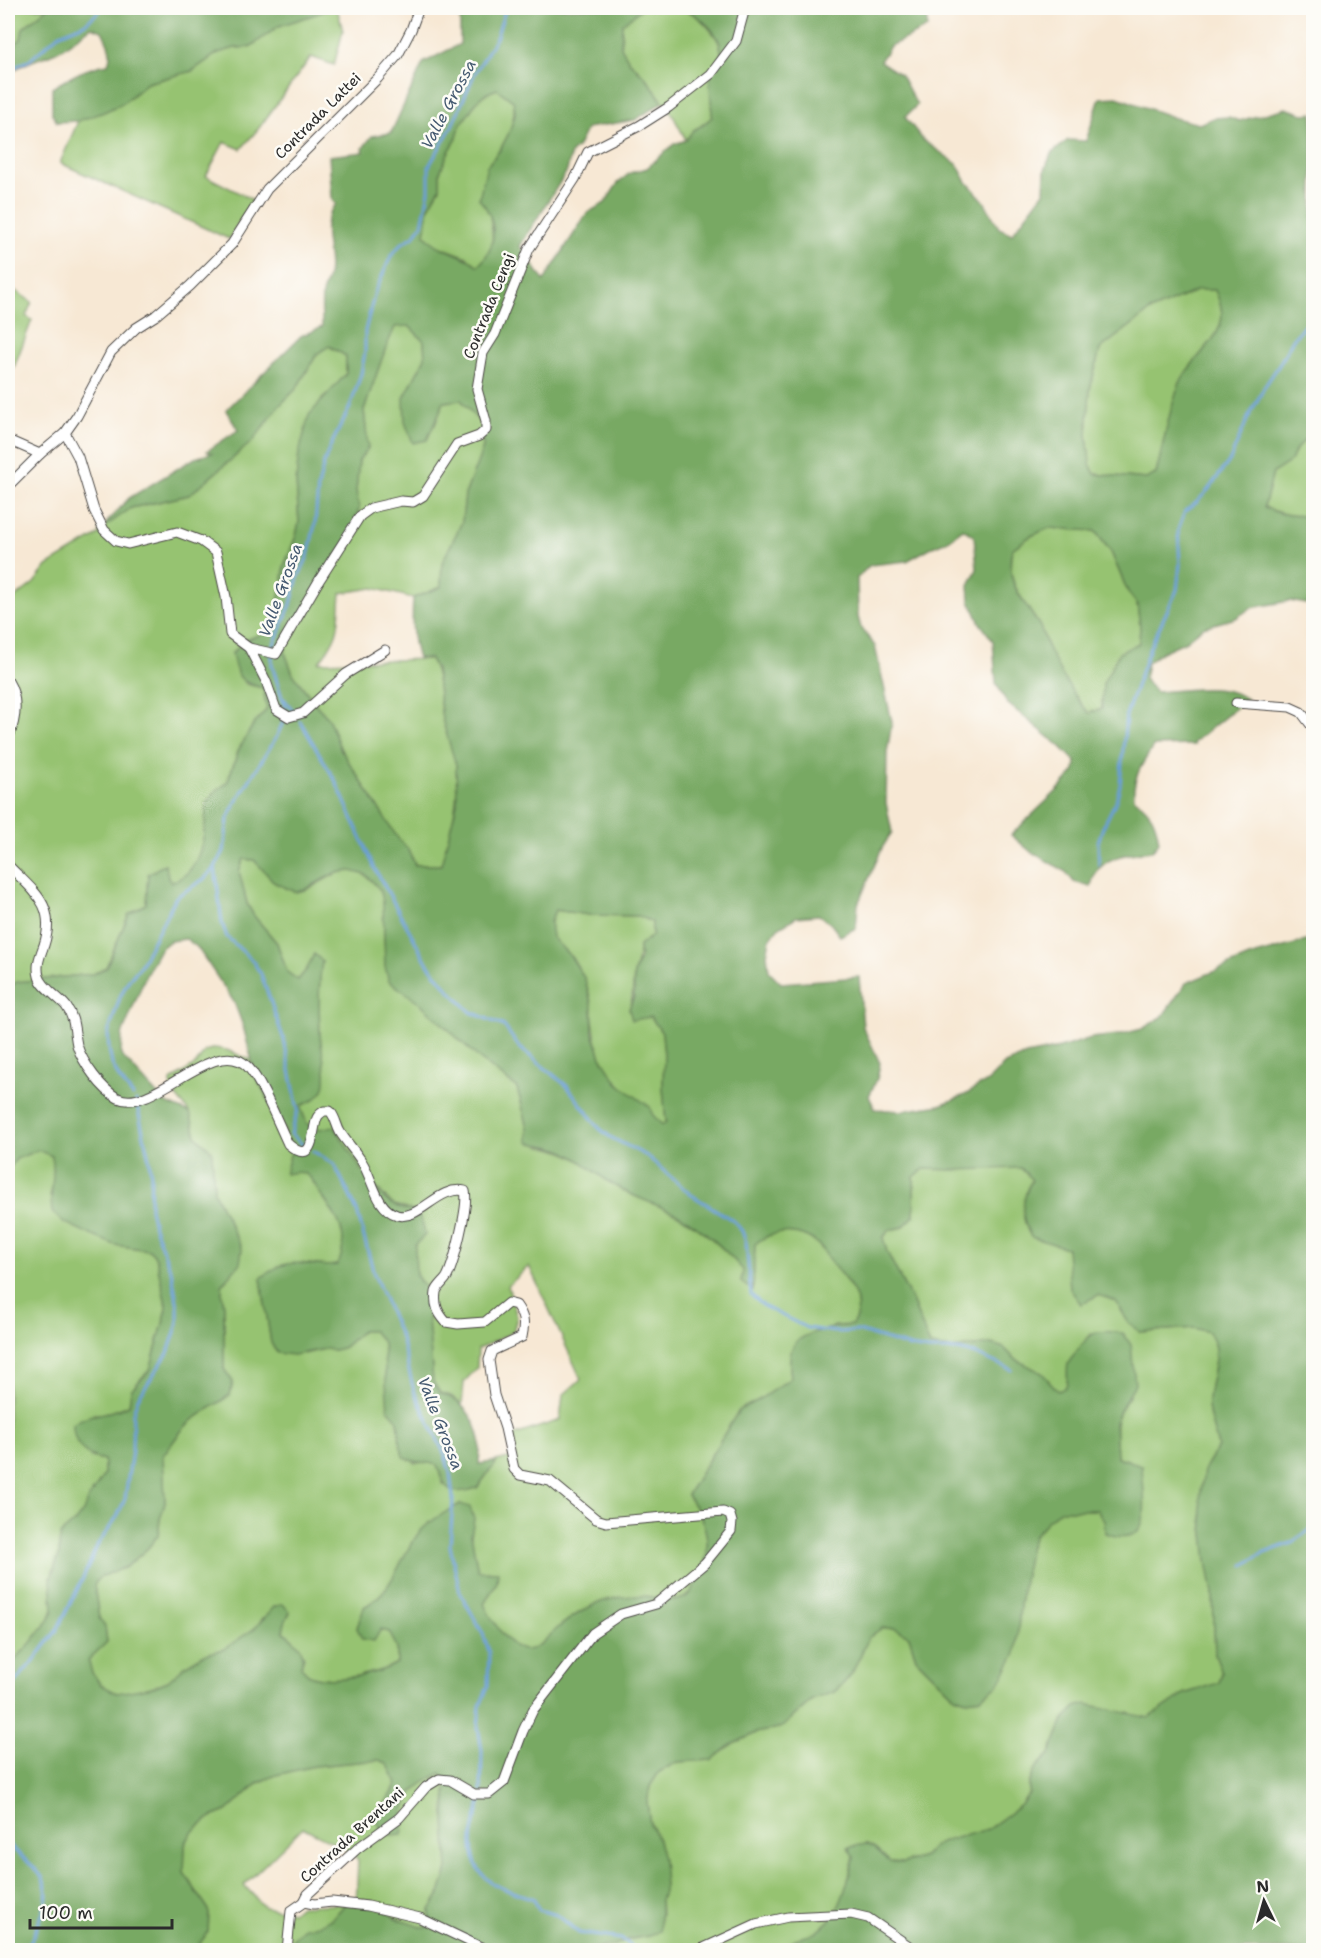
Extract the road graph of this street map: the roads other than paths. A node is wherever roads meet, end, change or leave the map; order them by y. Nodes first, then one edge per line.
1 (419, 8) edge
2 (745, 8) edge
3 (65, 433) junction
4 (8, 440) edge
5 (40, 454) junction
6 (8, 486) edge
7 (249, 648) junction
8 (385, 651) dead end
9 (8, 681) edge
10 (1236, 703) dead end
11 (1314, 729) edge
12 (8, 739) edge
13 (8, 865) edge
14 (304, 1902) junction
15 (287, 1950) edge
16 (487, 1950) edge
17 (699, 1950) edge
18 (915, 1950) edge

1 - 3 street, Contrada Lattei
2 - 7 street, Contrada Cengi
3 - 5 street, Contrada Lattei
3 - 7 street
4 - 5 street
5 - 6 street, Contrada Lattei
7 - 8 street
9 - 12 street
10 - 11 street
13 - 14 street, Contrada Brentani
14 - 15 street
14 - 16 street, Contrada Brentani
17 - 18 street

